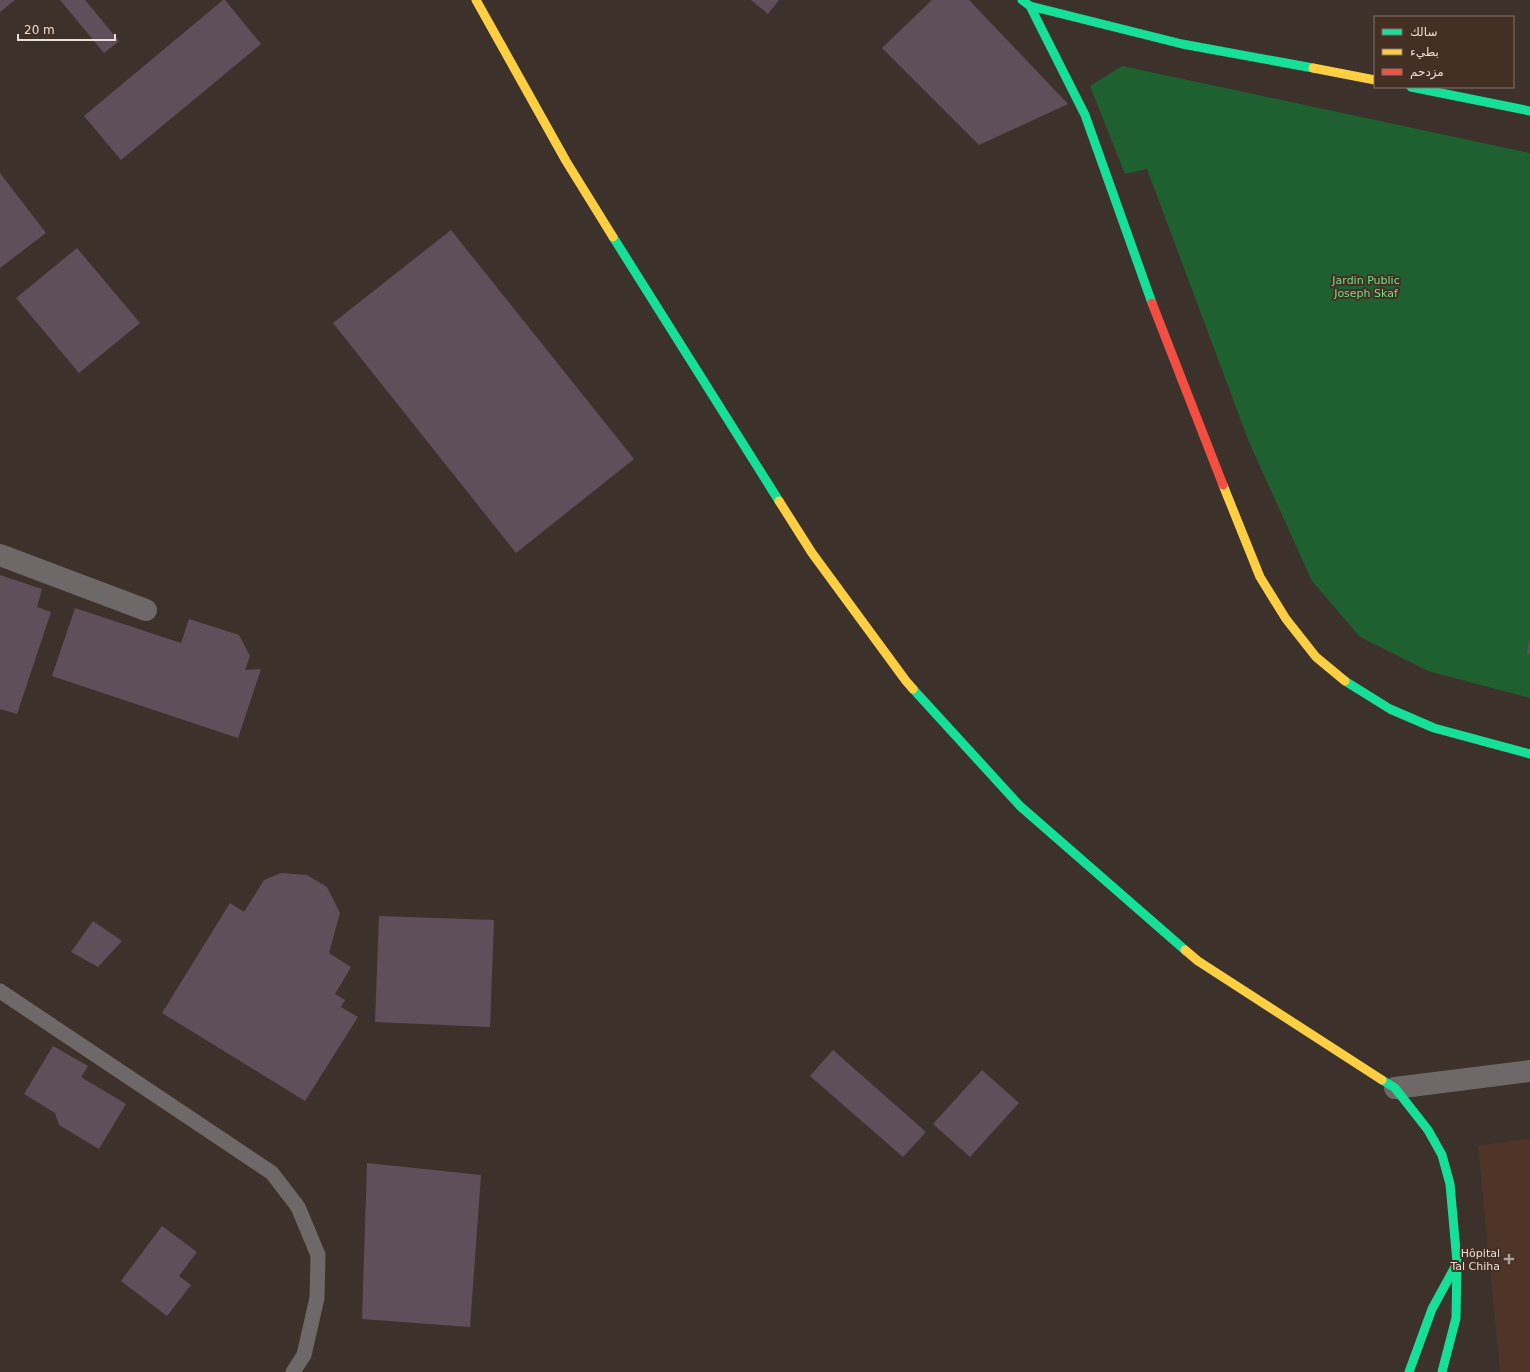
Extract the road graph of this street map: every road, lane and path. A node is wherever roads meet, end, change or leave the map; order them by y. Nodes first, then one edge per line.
1 (476, 0) edge
2 (1026, 2) edge
3 (1374, 80) edge
4 (1416, 88) edge
5 (1530, 111) edge
6 (0, 555) edge
7 (146, 610) dead end
8 (1530, 754) edge
9 (0, 991) edge
10 (1530, 1071) edge
11 (1395, 1088) junction
12 (1457, 1262) junction
13 (1413, 1371) edge
14 (293, 1372) edge
15 (1442, 1372) edge

1 - 11 main road
2 - 3 main road
2 - 8 main road
4 - 5 main road
6 - 7 street
9 - 14 lane
10 - 11 street
11 - 12 main road
12 - 13 main road
12 - 15 main road

